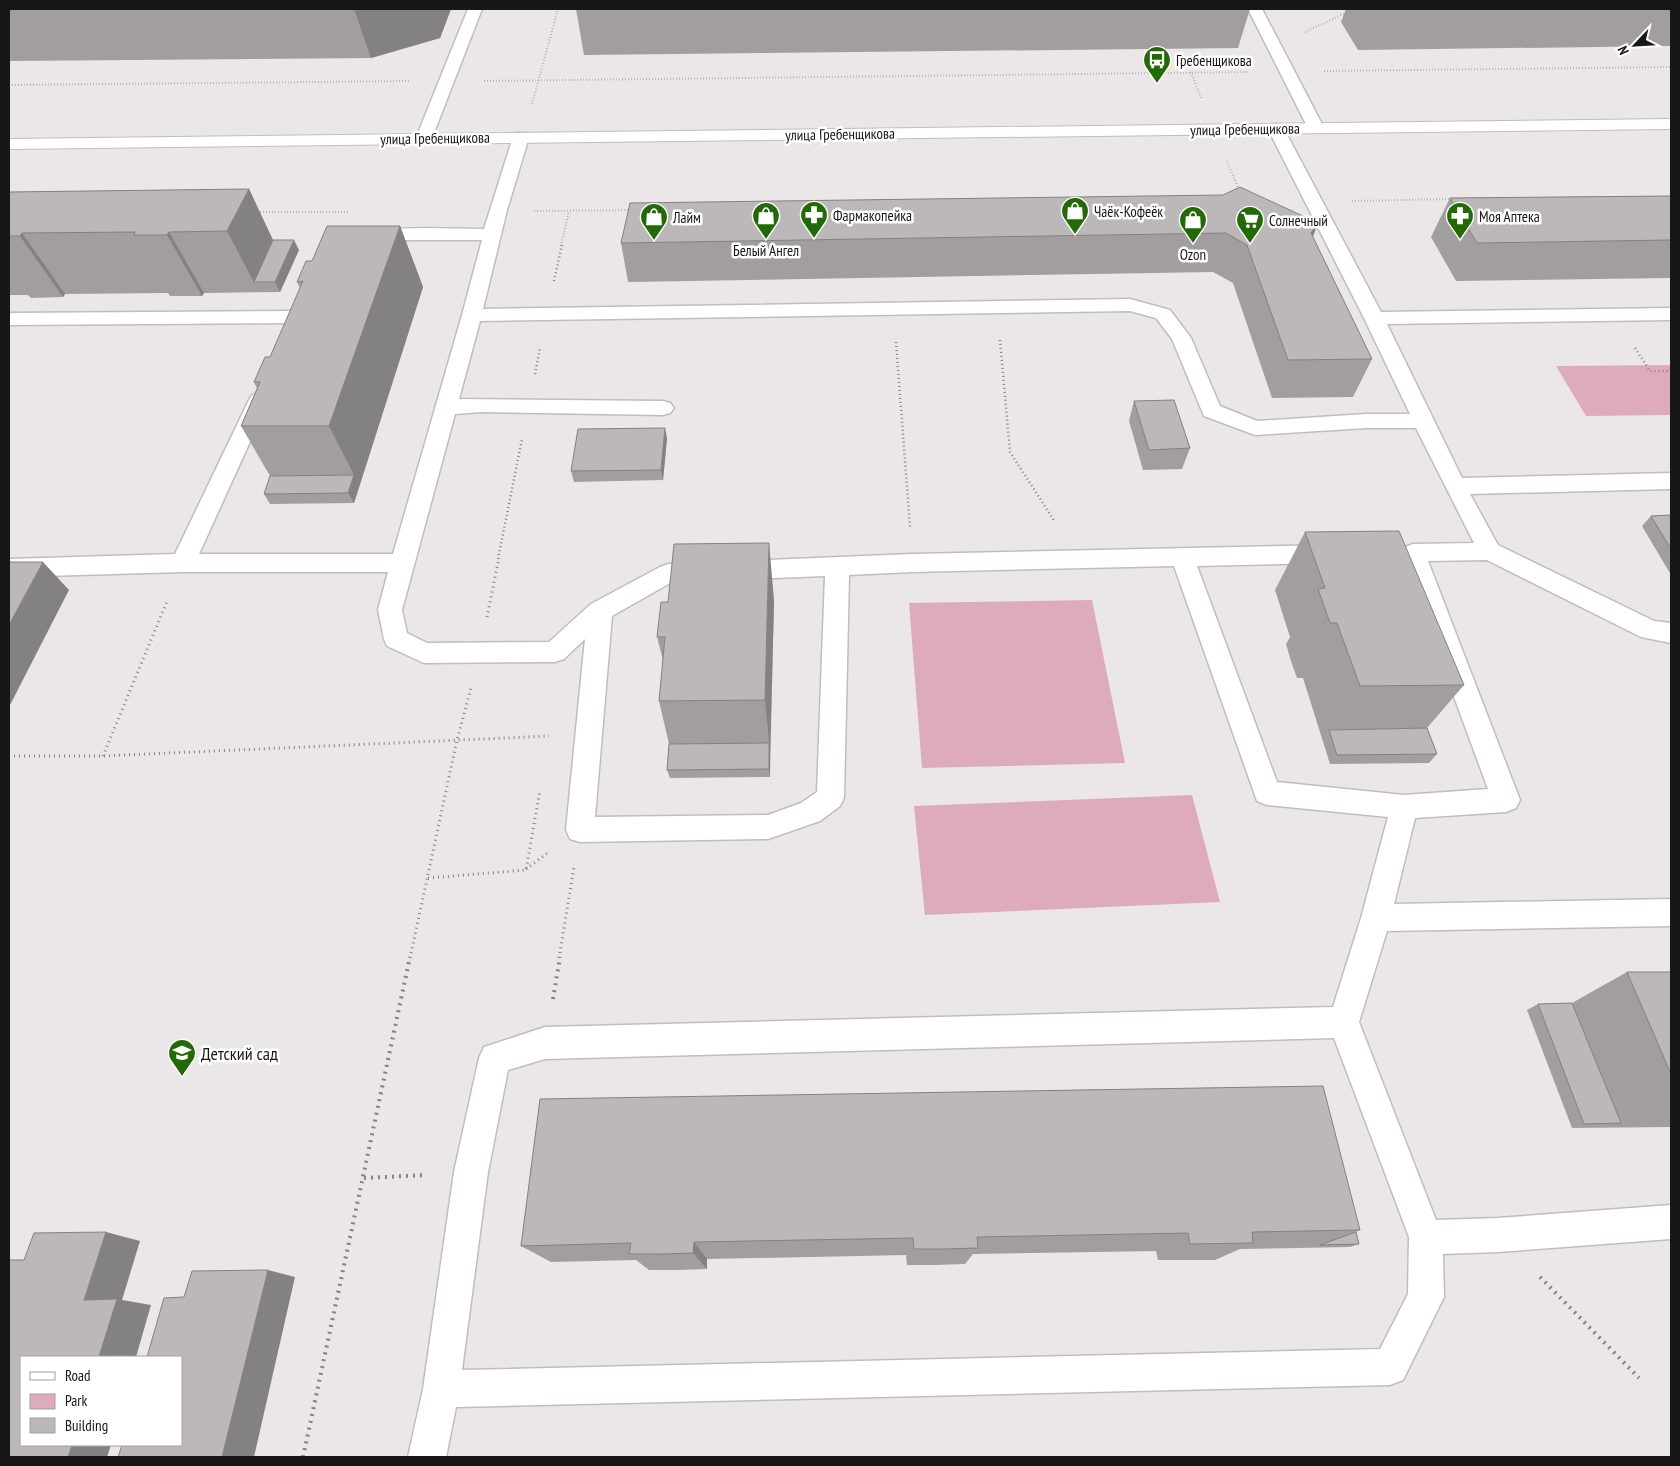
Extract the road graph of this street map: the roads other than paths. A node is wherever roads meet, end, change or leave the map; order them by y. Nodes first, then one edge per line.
1 (476, 9) edge
2 (1255, 9) edge
3 (1671, 124) edge
4 (1276, 128) junction
5 (1316, 128) junction
6 (521, 137) junction
7 (424, 138) junction
8 (9, 144) edge
9 (493, 234) junction
10 (351, 243) edge
11 (1671, 314) edge
12 (472, 315) junction
13 (296, 318) edge
14 (1374, 318) junction
15 (9, 319) edge
16 (268, 379) edge
17 (445, 407) junction
18 (663, 408) dead end
19 (1422, 421) junction
20 (1671, 482) edge
21 (1455, 486) junction
22 (1490, 551) junction
23 (1353, 554) edge
24 (1183, 558) junction
25 (183, 563) junction
26 (402, 563) junction
27 (9, 568) edge
28 (837, 568) junction
29 (600, 611) junction
30 (1671, 633) edge
31 (1404, 807) junction
32 (1671, 912) edge
33 (1376, 918) junction
34 (1344, 1022) junction
35 (1671, 1222) edge
36 (1426, 1237) junction
37 (441, 1389) junction
38 (428, 1457) edge

1 - 7 lane
2 - 5 lane
3 - 5 street, улица Гребенщикова
4 - 5 street, улица Гребенщикова
4 - 6 street, улица Гребенщикова
4 - 14 lane
6 - 7 street, улица Гребенщикова
6 - 9 lane
7 - 8 street, улица Гребенщикова
9 - 10 lane
9 - 12 lane
11 - 14 lane
12 - 17 lane
12 - 19 lane
13 - 15 lane
14 - 19 lane
16 - 25 lane
17 - 18 lane
17 - 26 lane
19 - 21 lane
20 - 21 lane
21 - 22 lane
22 - 30 lane
22 - 31 lane
23 - 24 lane
24 - 28 lane
24 - 31 lane
25 - 26 lane
25 - 27 lane
26 - 29 lane
28 - 29 lane
28 - 29 lane
31 - 33 lane
32 - 33 lane
33 - 34 lane
34 - 36 lane
34 - 37 lane
35 - 36 lane
36 - 37 lane
37 - 38 lane

